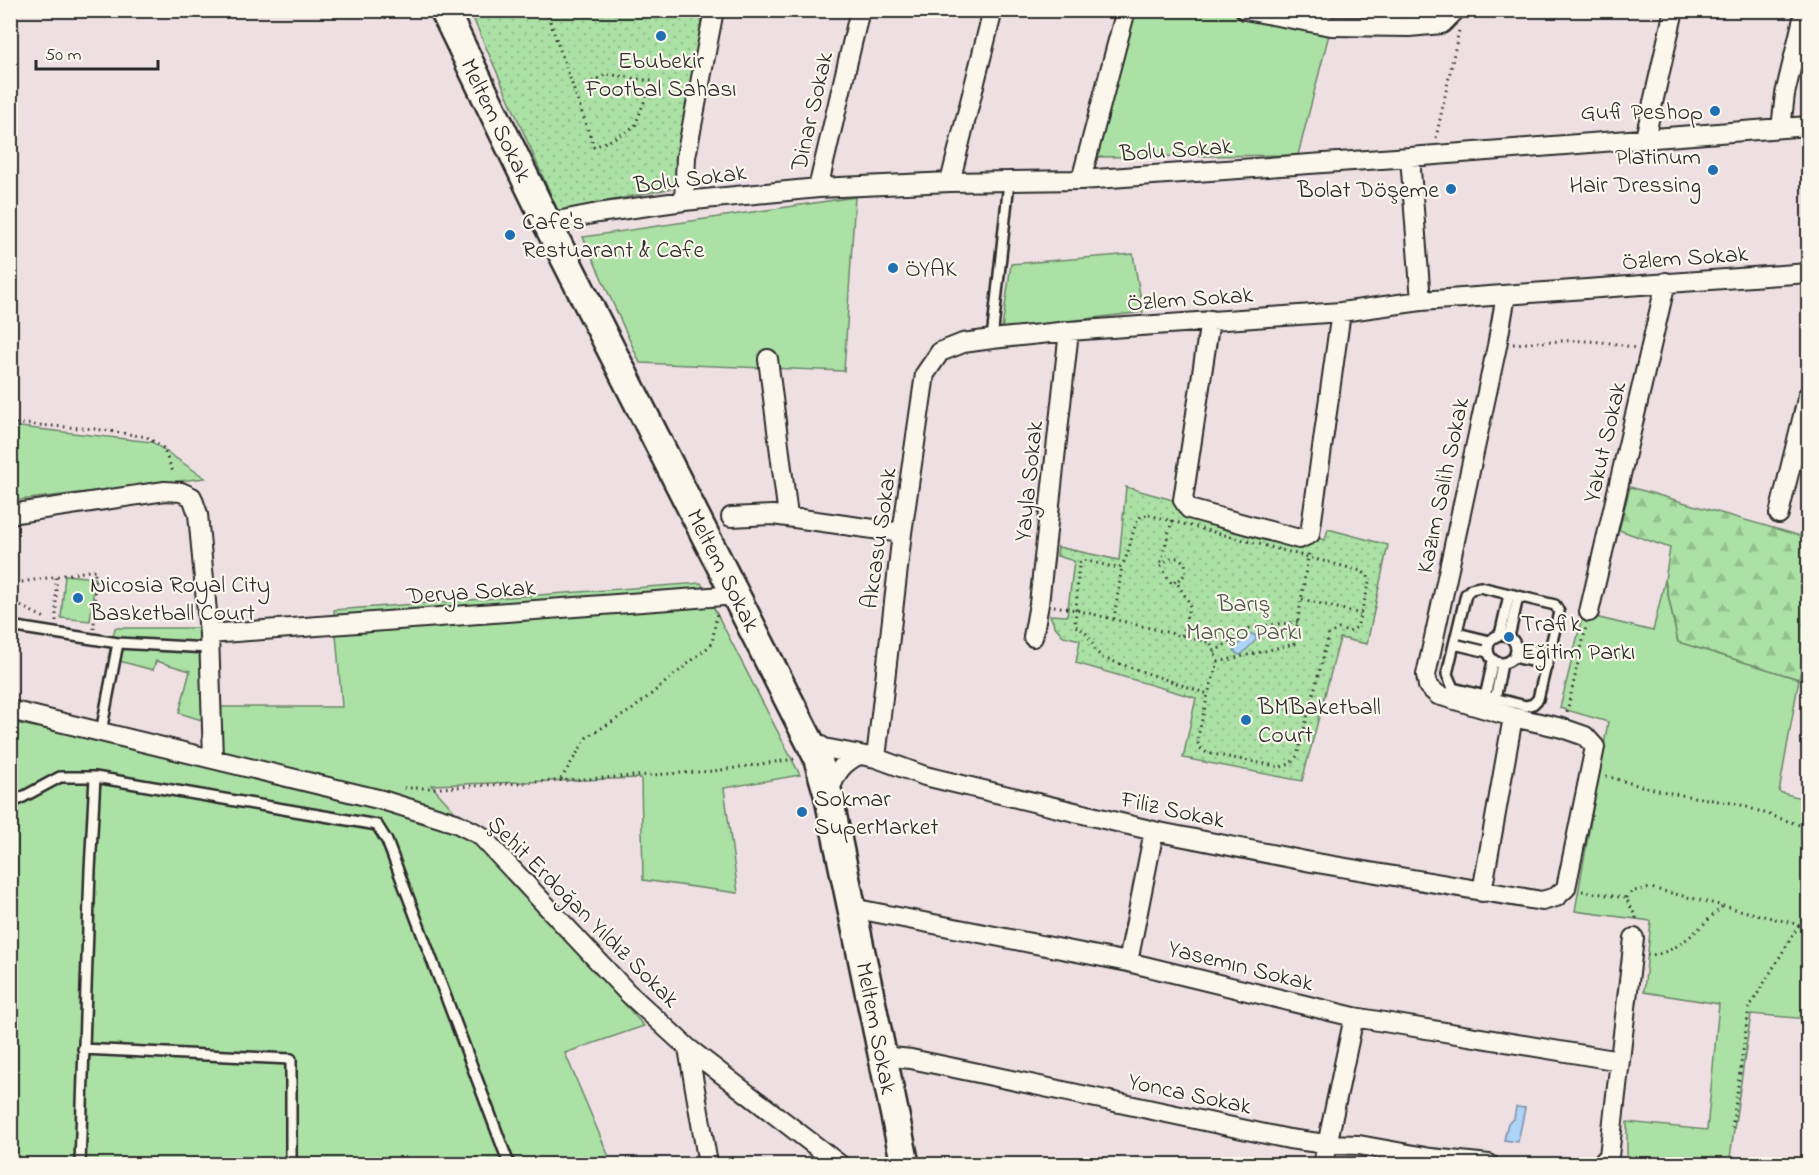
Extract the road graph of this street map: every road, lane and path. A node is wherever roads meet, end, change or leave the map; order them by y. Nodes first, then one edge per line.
1 (444, 10) edge
2 (518, 10) edge
3 (540, 10) edge
4 (546, 10) edge
5 (714, 10) edge
6 (860, 10) edge
7 (993, 10) edge
8 (1126, 10) edge
9 (1245, 10) edge
10 (1674, 10) edge
11 (1805, 10) edge
12 (1456, 11) edge
13 (591, 82) dead end
14 (1809, 126) edge
15 (1781, 128) junction
16 (1645, 138) junction
17 (1432, 155) junction
18 (1410, 157) junction
19 (1082, 180) junction
20 (950, 182) junction
21 (1009, 182) junction
22 (818, 188) junction
23 (684, 201) junction
24 (547, 223) junction
25 (1809, 273) edge
26 (1666, 282) junction
27 (1506, 295) junction
28 (1421, 301) junction
29 (1341, 312) junction
30 (1210, 320) junction
31 (1069, 331) junction
32 (992, 339) junction
33 (963, 343) joint
34 (1497, 346) junction
35 (1650, 352) junction
36 (768, 359) dead end
37 (1809, 395) edge
38 (10, 423) edge
39 (181, 492) junction
40 (10, 514) edge
41 (1779, 514) dead end
42 (788, 516) junction
43 (731, 517) dead end
44 (1172, 520) junction
45 (902, 533) junction
46 (1309, 558) junction
47 (1160, 565) junction
48 (1122, 566) junction
49 (56, 575) junction
50 (1176, 581) junction
51 (10, 584) edge
52 (728, 596) junction
53 (1514, 596) junction
54 (1302, 599) junction
55 (10, 601) edge
56 (1076, 609) junction
57 (1589, 612) joint
58 (1362, 614) junction
59 (1114, 619) junction
60 (1298, 622) junction
61 (10, 626) edge
62 (85, 628) dead end
63 (1457, 633) junction
64 (1182, 636) junction
65 (1504, 636) junction
66 (1033, 637) dead end
67 (209, 641) junction
68 (1490, 641) junction
69 (118, 643) junction
70 (1454, 644) junction
71 (1516, 647) junction
72 (1214, 652) junction
73 (1488, 652) junction
74 (1549, 654) junction
75 (1514, 657) junction
76 (1218, 662) junction
77 (1498, 663) junction
78 (1546, 665) junction
79 (1208, 694) junction
80 (1490, 699) junction
81 (1286, 709) dead end
82 (10, 710) edge
83 (1307, 713) junction
84 (1513, 717) junction
85 (1562, 728) junction
86 (101, 732) junction
87 (813, 747) junction
88 (867, 757) junction
89 (213, 759) junction
90 (1590, 770) junction
91 (95, 777) junction
92 (561, 779) junction
93 (828, 794) junction
94 (382, 800) junction
95 (10, 804) edge
96 (1809, 828) edge
97 (1154, 831) junction
98 (1566, 888) junction
99 (1482, 892) junction
100 (1626, 898) junction
101 (1722, 907) junction
102 (852, 908) junction
103 (1809, 910) edge
104 (1798, 925) junction
105 (1809, 927) edge
106 (1633, 946) junction
107 (1128, 962) junction
108 (1354, 1017) junction
109 (688, 1048) junction
110 (83, 1049) junction
111 (882, 1056) junction
112 (1620, 1061) junction
113 (1732, 1128) dead end
114 (1326, 1144) junction
115 (1605, 1160) edge
116 (80, 1164) edge
117 (291, 1164) edge
118 (509, 1164) edge
119 (708, 1164) edge
120 (839, 1164) edge
121 (905, 1164) edge
122 (1323, 1164) edge
123 (1489, 1164) edge

1 - 24 main road, Meltem Sokak
2 - 3 path
4 - 13 path
5 - 23 street
6 - 22 street, Dinar Sokak
7 - 20 street
8 - 19 street
9 - 12 street
10 - 16 street
11 - 15 street
12 - 17 path
14 - 15 street, Bolu Sokak
15 - 16 street, Bolu Sokak
16 - 17 street, Bolu Sokak
17 - 18 street, Bolu Sokak
18 - 19 street, Bolu Sokak
18 - 28 street
19 - 21 street, Bolu Sokak
20 - 21 street, Bolu Sokak
20 - 22 street, Bolu Sokak
21 - 32 lane
22 - 23 street, Bolu Sokak
23 - 24 street, Bolu Sokak
24 - 52 main road, Meltem Sokak
25 - 26 street, Özlem Sokak
26 - 27 street, Özlem Sokak
26 - 35 street, Yakut Sokak
27 - 28 street, Özlem Sokak
27 - 34 street, Kazım Salih Sokak
28 - 29 street, Özlem Sokak
29 - 30 street, Özlem Sokak
29 - 30 street
30 - 31 street, Özlem Sokak
31 - 32 street, Özlem Sokak
31 - 66 street, Yayla Sokak
32 - 33 street, Özlem Sokak
33 - 45 street, Akcasu Sokak
34 - 35 path
34 - 84 street, Kazım Salih Sokak
35 - 57 street, Yakut Sokak
36 - 42 street
37 - 41 street
38 - 39 path
39 - 40 street
39 - 67 street
42 - 43 street
42 - 45 street
44 - 46 path
44 - 47 path
44 - 48 path
45 - 88 street, Akcasu Sokak
46 - 54 path
46 - 58 path
47 - 50 path
47 - 50 path
48 - 56 path
48 - 59 path
49 - 51 path
49 - 55 path
49 - 62 path
50 - 64 path
52 - 67 street, Derya Sokak
52 - 87 main road, Meltem Sokak
52 - 92 path
53 - 63 lane
53 - 65 lane
53 - 74 lane
54 - 58 path
54 - 60 path
56 - 59 path
56 - 79 path
57 - 85 path
58 - 83 path
59 - 64 path
60 - 72 path
60 - 76 path
61 - 69 lane
63 - 68 lane
63 - 70 lane
64 - 72 path
65 - 68 lane
65 - 71 lane
67 - 69 lane
67 - 89 street
68 - 73 lane
69 - 86 lane
70 - 73 lane
70 - 80 lane
71 - 74 lane
71 - 75 lane
72 - 76 path
73 - 77 lane
74 - 78 lane
75 - 77 lane
75 - 78 lane
76 - 79 path
77 - 80 lane
78 - 80 lane
79 - 83 path
81 - 83 path
82 - 86 street, Şehit Erdoğan Yıldız Sokak
84 - 85 street
84 - 99 street
85 - 90 street
86 - 89 street, Şehit Erdoğan Yıldız Sokak
87 - 88 street, Filiz Sokak
87 - 92 path
87 - 93 main road, Meltem Sokak
88 - 93 street
88 - 97 street, Filiz Sokak
89 - 94 street, Şehit Erdoğan Yıldız Sokak
90 - 96 path
90 - 98 street
91 - 95 lane
91 - 110 lane
91 - 118 lane
92 - 94 path
93 - 102 main road, Meltem Sokak
94 - 109 street, Şehit Erdoğan Yıldız Sokak
97 - 99 street, Filiz Sokak
97 - 107 street
98 - 99 street, Filiz Sokak
98 - 100 path
100 - 101 path
100 - 106 path
101 - 104 path
101 - 106 path
102 - 107 street, Yasemın Sokak
102 - 111 main road, Meltem Sokak
103 - 104 path
104 - 105 path
104 - 113 path
106 - 112 street
107 - 108 street, Yasemın Sokak
108 - 112 street, Yasemın Sokak
108 - 114 street
109 - 119 street
109 - 120 street, Şehit Erdoğan Yıldız Sokak
110 - 116 lane
110 - 117 lane
111 - 114 street, Yonca Sokak
111 - 121 main road, Meltem Sokak
112 - 115 street
114 - 122 street
114 - 123 street, Yonca Sokak

